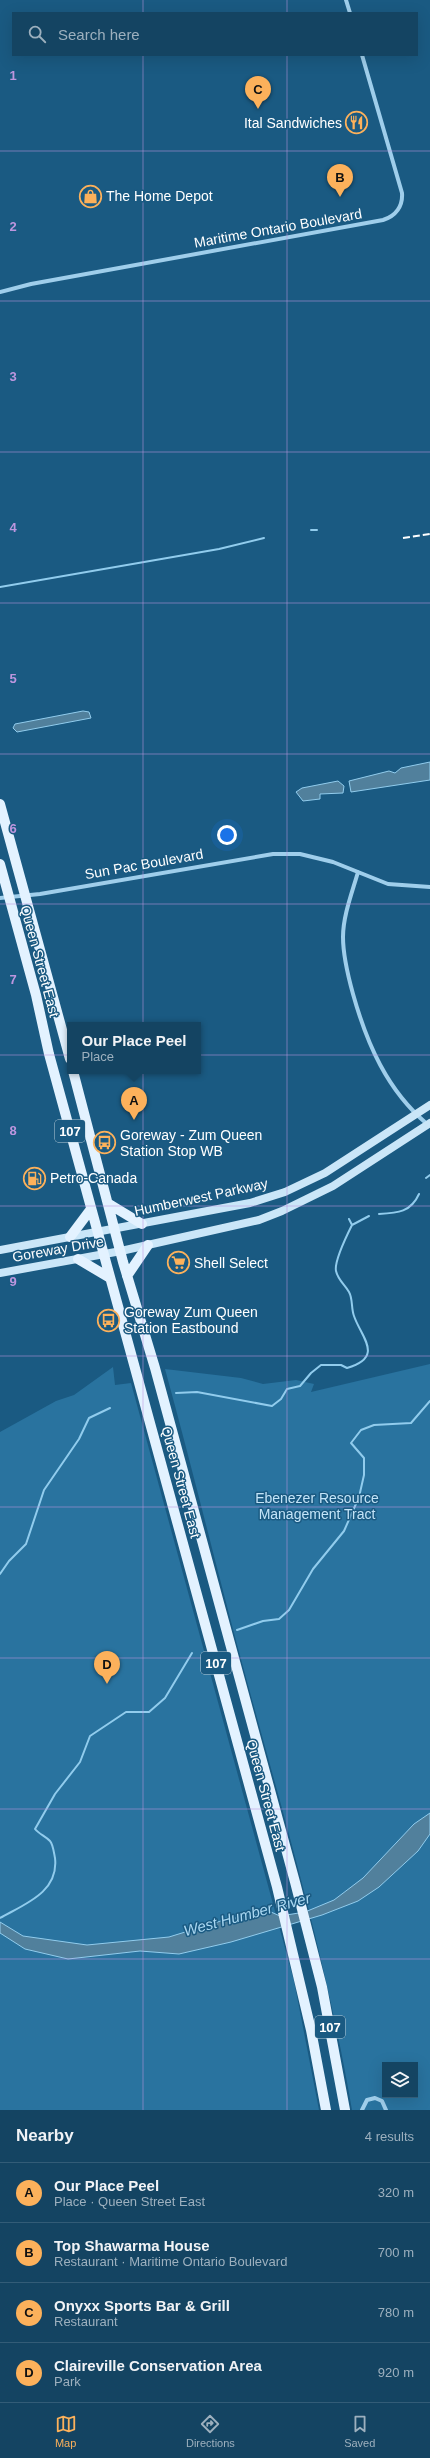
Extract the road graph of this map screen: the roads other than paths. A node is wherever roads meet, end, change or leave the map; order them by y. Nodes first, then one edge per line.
1 (346, 0) edge
2 (350, 12) edge
3 (362, 56) edge
4 (0, 292) edge
5 (0, 804) edge
6 (0, 864) edge
7 (358, 872) junction
8 (430, 887) edge
9 (25, 895) junction
10 (5, 897) edge
11 (67, 1048) edge
12 (74, 1074) edge
13 (430, 1105) edge
14 (416, 1114) junction
15 (429, 1125) edge
16 (109, 1204) junction
17 (91, 1209) junction
18 (142, 1224) junction
19 (115, 1229) junction
20 (98, 1232) junction
21 (70, 1237) junction
22 (148, 1245) junction
23 (0, 1250) edge
24 (121, 1251) junction
25 (104, 1254) junction
26 (78, 1259) junction
27 (0, 1273) edge
28 (128, 1276) junction
29 (110, 1278) junction
30 (326, 2110) edge
31 (345, 2110) edge
32 (362, 2110) edge
33 (386, 2110) edge

1 - 2 street
3 - 4 street, Maritime Ontario Boulevard
5 - 9 main road, Queen Street East
6 - 10 main road, Queen Street East / 107
7 - 8 street, Sun Pac Boulevard
7 - 9 street, Sun Pac Boulevard
7 - 14 street
9 - 10 street, Sun Pac Boulevard
9 - 11 main road, Queen Street East
10 - 17 main road, Queen Street East / 107
12 - 16 main road, Queen Street East / 107
13 - 14 main road, Humberwest Parkway
14 - 15 street
14 - 18 main road, Humberwest Parkway
15 - 22 main road
16 - 18 main road
16 - 19 main road, Queen Street East / 107
17 - 20 main road, Queen Street East / 107
17 - 21 main road
18 - 19 main road, Humberwest Parkway
19 - 20 main road, Humberwest Parkway
19 - 24 main road, Queen Street East / 107
20 - 21 main road, Goreway Drive
20 - 25 main road, Queen Street East / 107
21 - 23 main road, Goreway Drive
22 - 24 main road
22 - 28 main road
24 - 25 main road, Goreway Drive
24 - 28 main road, Queen Street East / 107
25 - 26 main road, Goreway Drive
25 - 29 main road, Queen Street East / 107
26 - 27 main road, Goreway Drive
26 - 29 main road
28 - 31 main road, Queen Street East / 107
29 - 30 main road, Queen Street East / 107
32 - 33 street

